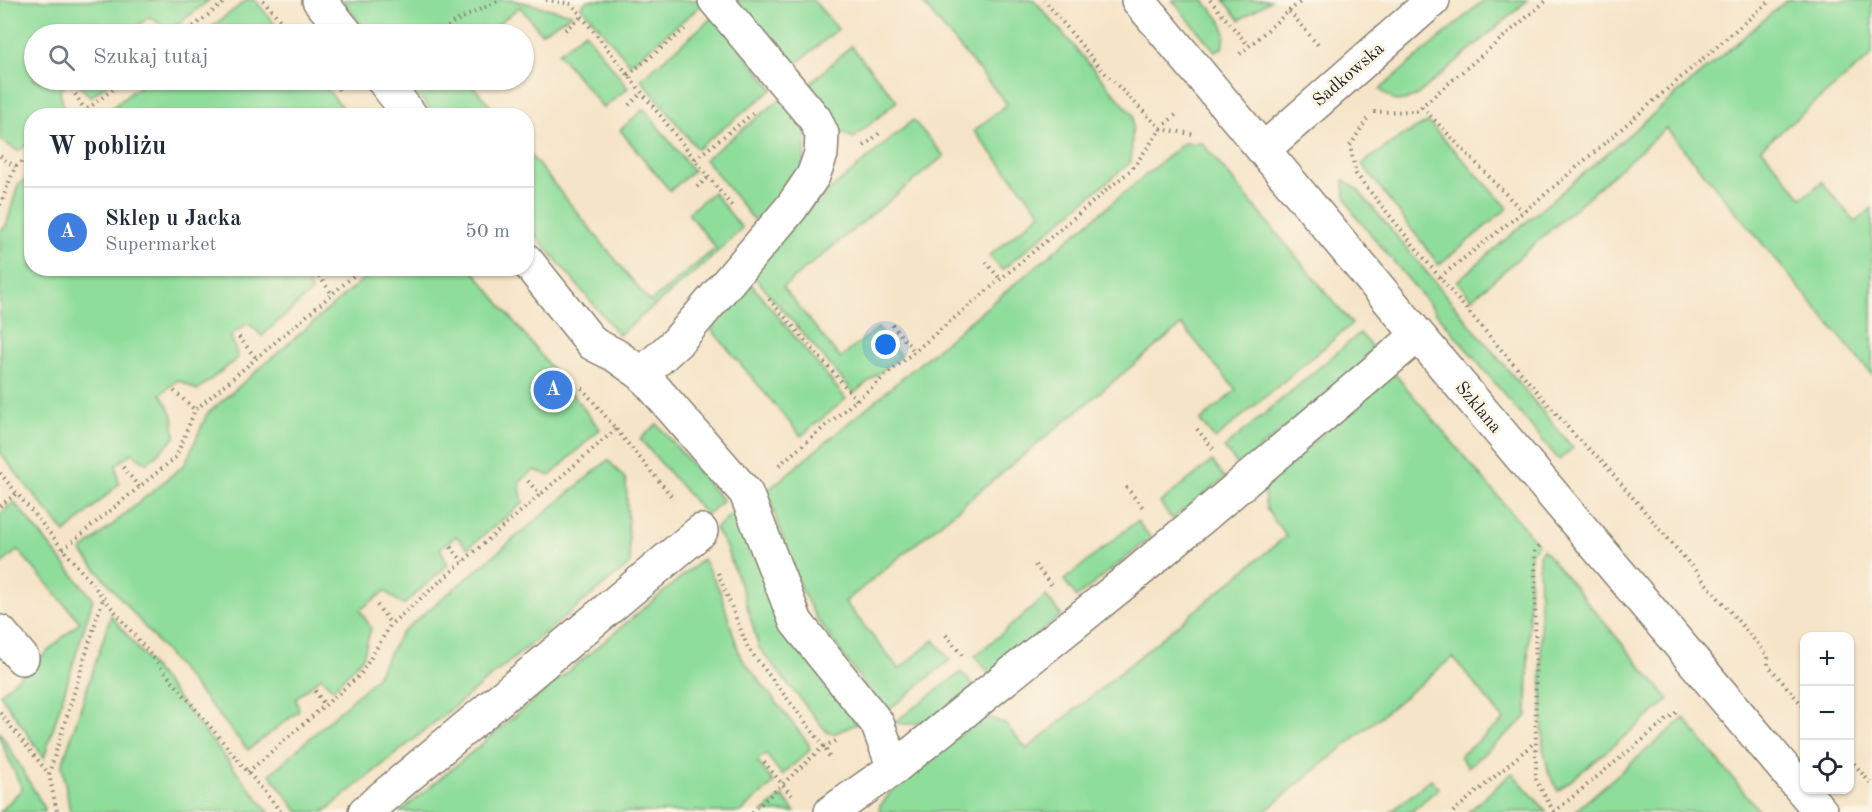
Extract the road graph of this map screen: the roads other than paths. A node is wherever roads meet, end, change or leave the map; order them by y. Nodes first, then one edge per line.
1 (319, 0) edge
2 (716, 0) edge
3 (1138, 0) edge
4 (1433, 0) edge
5 (339, 24) edge
6 (391, 90) edge
7 (405, 108) edge
8 (1263, 150) junction
9 (534, 270) edge
10 (1418, 335) junction
11 (642, 374) junction
12 (701, 531) dead end
13 (0, 632) edge
14 (22, 658) dead end
15 (894, 768) junction
16 (365, 812) edge
17 (831, 812) edge
18 (1821, 812) edge

1 - 5 street
2 - 11 street
3 - 8 street, Szklana
4 - 8 street, Sadkowska
6 - 7 street
8 - 10 street, Szklana
9 - 11 street
10 - 15 street
10 - 18 street, Szklana
11 - 15 street
12 - 16 street
13 - 14 street
15 - 17 street

